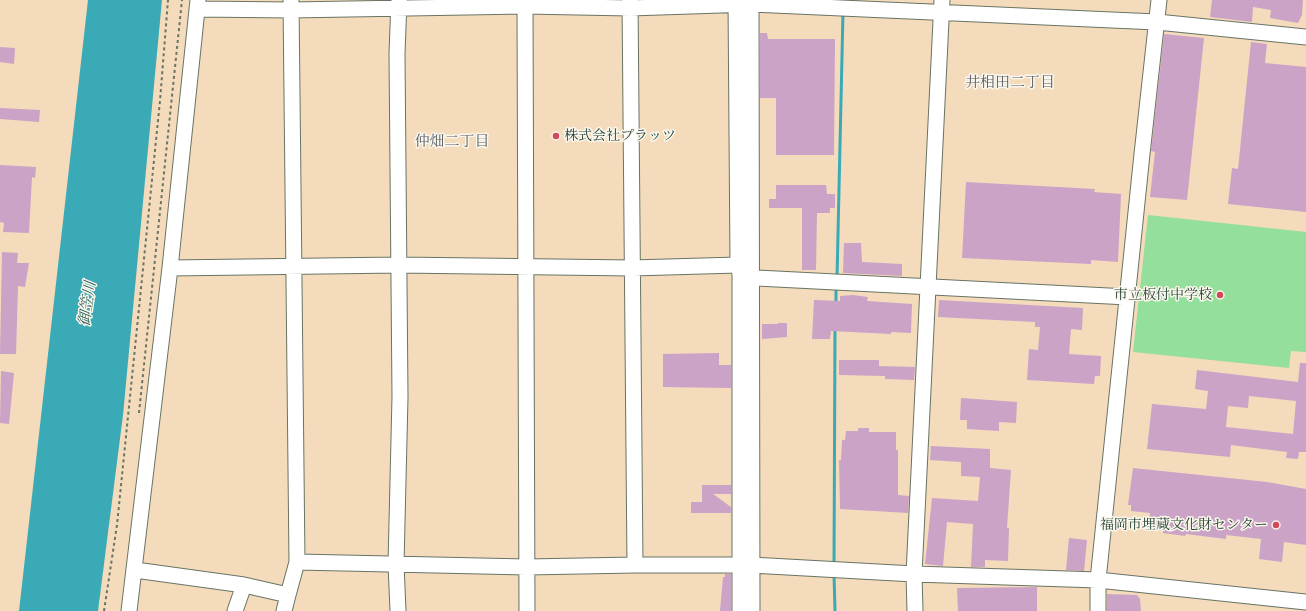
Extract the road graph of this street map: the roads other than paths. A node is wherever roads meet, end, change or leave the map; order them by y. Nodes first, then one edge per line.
1 (1159, 0) edge
2 (743, 2) edge
3 (399, 4) edge
4 (630, 4) edge
5 (197, 5) edge
6 (291, 5) edge
7 (525, 6) junction
8 (942, 6) edge
9 (1157, 22) junction
10 (1306, 37) edge
11 (399, 265) junction
12 (525, 266) junction
13 (294, 267) junction
14 (170, 268) junction
15 (632, 268) junction
16 (743, 271) junction
17 (929, 288) junction
18 (1128, 297) junction
19 (296, 562) junction
20 (396, 564) junction
21 (635, 564) junction
22 (745, 565) junction
23 (527, 568) junction
24 (134, 570) junction
25 (914, 574) junction
26 (1098, 580) junction
27 (244, 585) junction
28 (288, 595) junction
29 (1306, 602) edge
30 (129, 611) edge
31 (235, 611) edge
32 (284, 611) edge
33 (398, 611) edge
34 (527, 611) edge
35 (740, 611) edge
36 (752, 611) edge
37 (915, 611) edge
38 (1098, 611) edge

1 - 9 street
2 - 4 street
2 - 8 street
2 - 16 street
3 - 6 street
3 - 7 street
3 - 11 street
4 - 7 street
4 - 15 street
5 - 6 street
5 - 14 street
6 - 13 street
7 - 12 street
8 - 9 street
8 - 17 street
9 - 10 street
9 - 18 street
11 - 12 street
11 - 13 street
11 - 20 street
12 - 15 street
12 - 23 street
13 - 14 street
13 - 19 street
14 - 24 street
15 - 16 street
15 - 21 street
16 - 17 street
16 - 22 street
17 - 18 street
17 - 25 street
18 - 26 street
19 - 20 street
19 - 28 street
20 - 23 street
20 - 33 street
21 - 22 street
21 - 23 street
22 - 25 street
22 - 35 street
22 - 36 street
23 - 34 street
24 - 27 street
24 - 30 street
25 - 26 street
25 - 37 street
26 - 29 street
26 - 38 street
27 - 28 street
27 - 31 street
28 - 32 street

